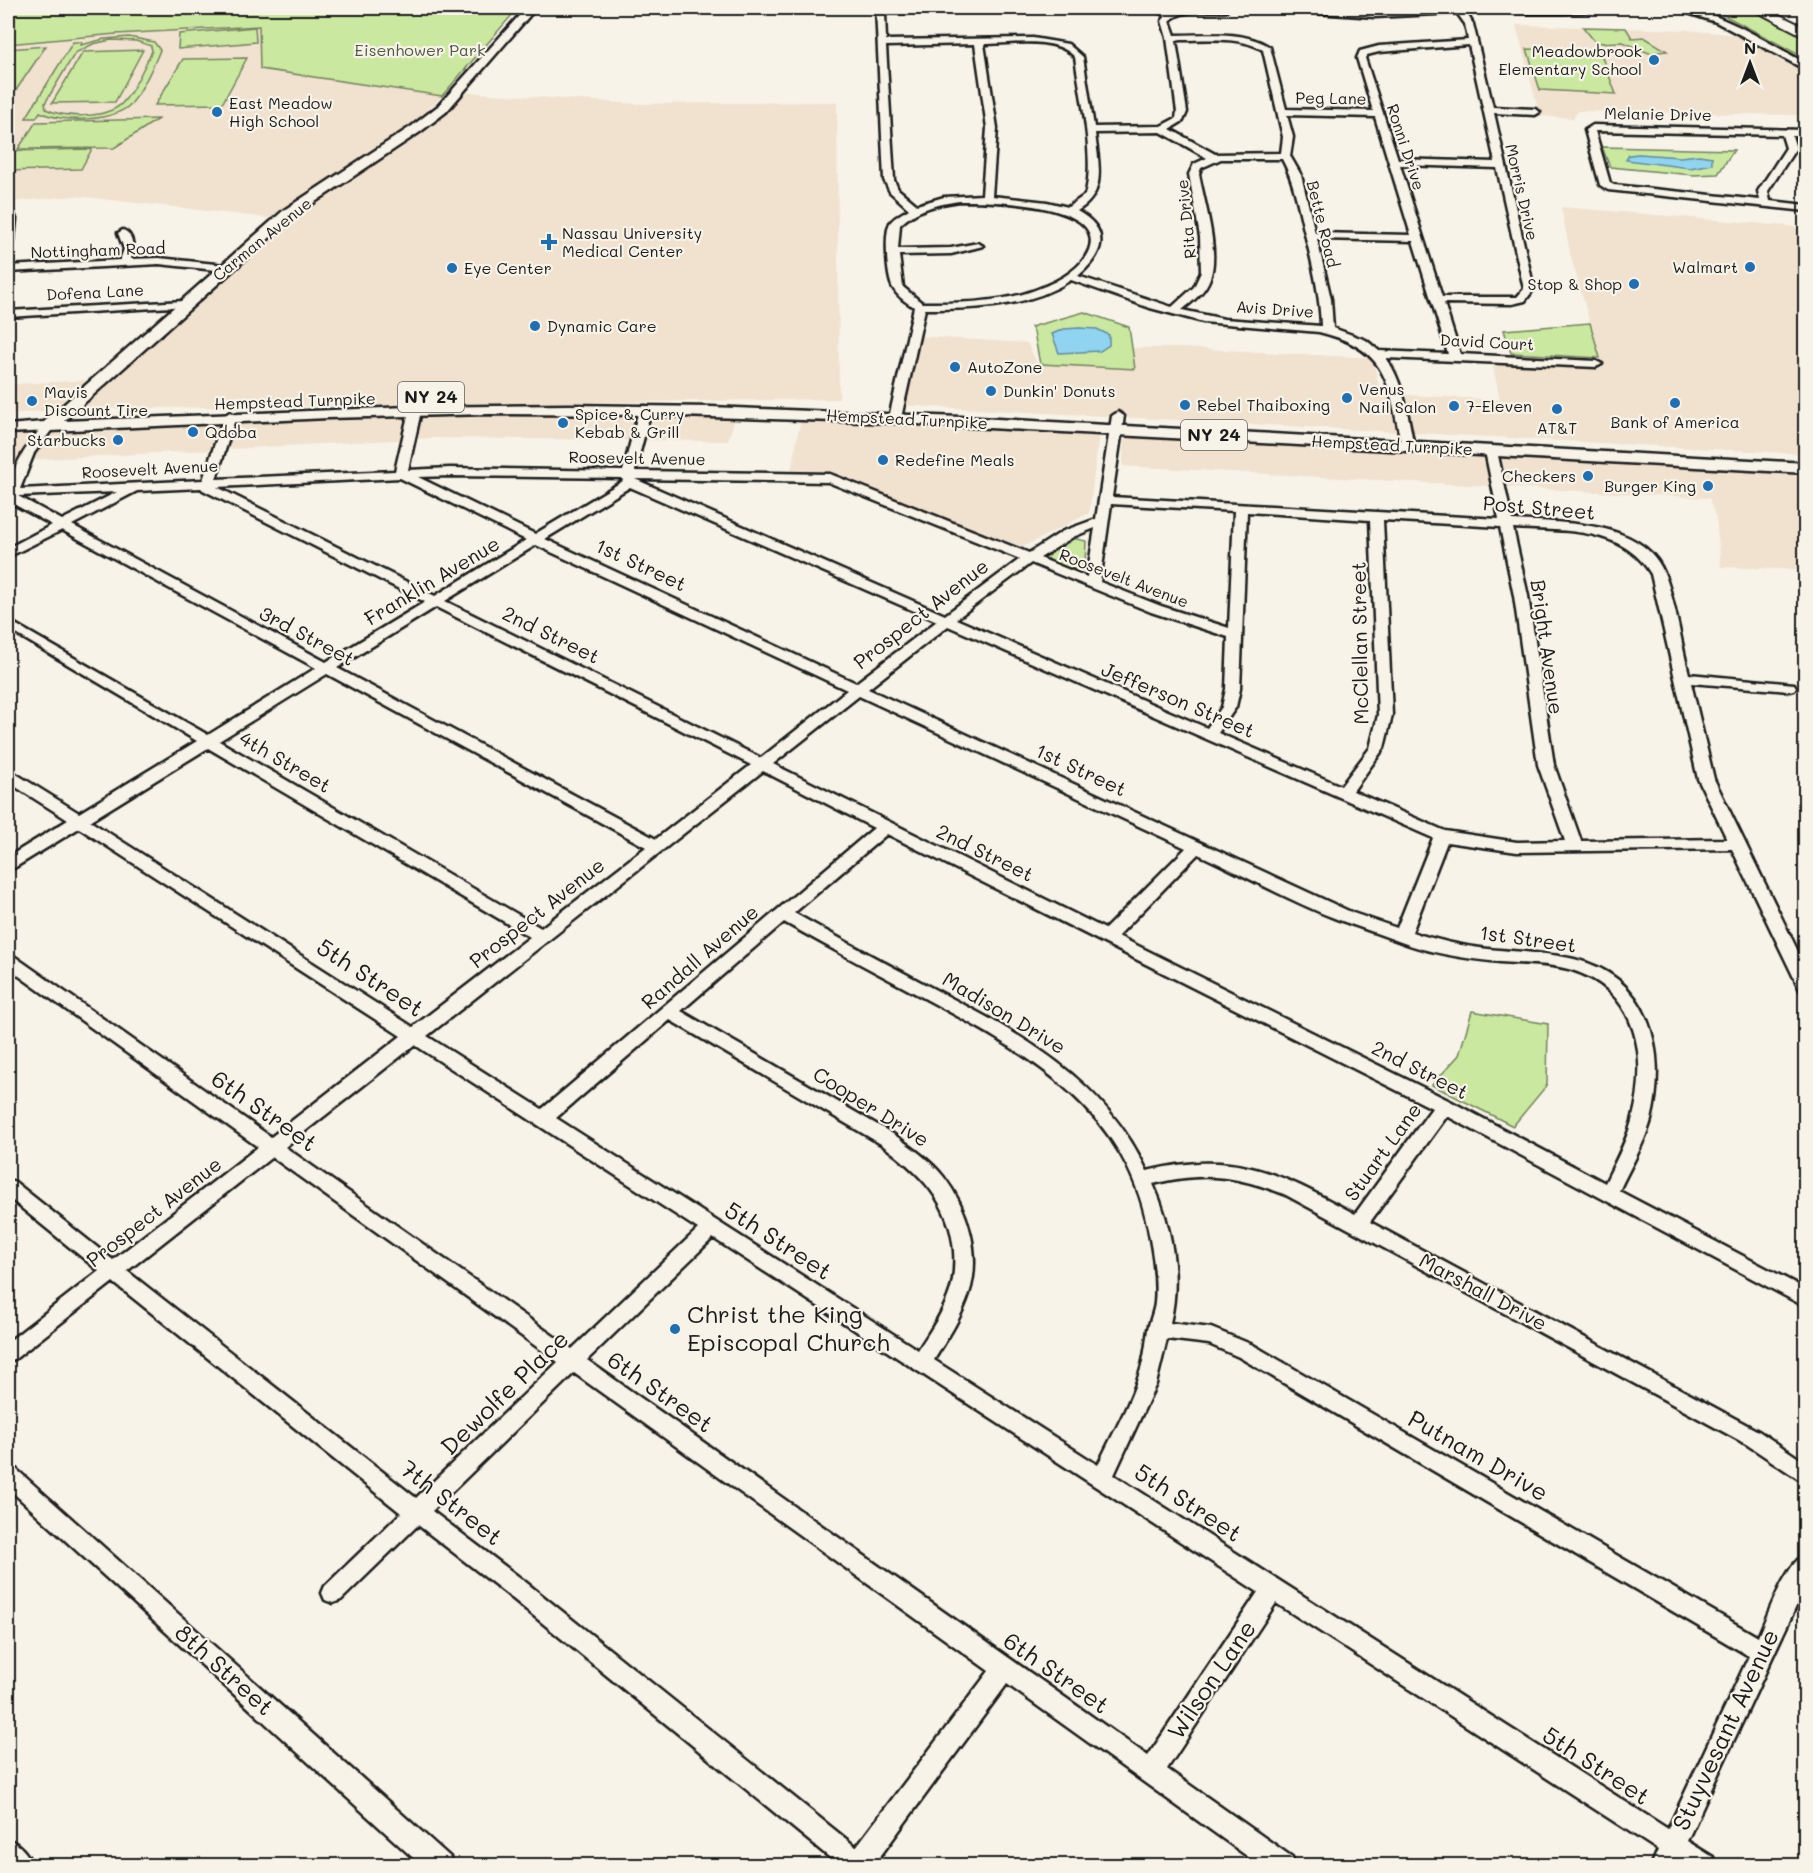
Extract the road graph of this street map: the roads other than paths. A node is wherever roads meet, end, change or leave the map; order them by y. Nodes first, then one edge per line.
1 (531, 8) edge
2 (1052, 8) edge
3 (1089, 8) edge
4 (1154, 8) edge
5 (1226, 8) edge
6 (1286, 8) edge
7 (1504, 8) edge
8 (1599, 8) edge
9 (1676, 8) edge
10 (1757, 8) edge
11 (1770, 8) edge
12 (880, 9) edge
13 (966, 9) edge
14 (1394, 10) edge
15 (1460, 10) junction
16 (1171, 15) junction
17 (1806, 26) edge
18 (1806, 33) edge
19 (1171, 38) junction
20 (979, 42) junction
21 (1473, 42) junction
22 (882, 43) junction
23 (1806, 67) edge
24 (1488, 110) junction
25 (1282, 112) junction
26 (1535, 112) dead end
27 (1379, 114) junction
28 (1163, 129) junction
29 (1089, 130) junction
30 (1786, 132) junction
31 (1806, 133) edge
32 (1285, 156) junction
33 (1212, 157) junction
34 (1396, 162) junction
35 (1499, 165) junction
36 (987, 198) junction
37 (1766, 202) junction
38 (914, 208) junction
39 (1806, 208) edge
40 (8, 211) edge
41 (1069, 211) junction
42 (123, 233) dead end
43 (1311, 236) junction
44 (1418, 238) junction
45 (978, 246) dead end
46 (8, 250) edge
47 (894, 252) junction
48 (125, 262) junction
49 (225, 268) junction
50 (8, 269) edge
51 (1072, 278) junction
52 (1438, 300) junction
53 (184, 304) junction
54 (920, 306) junction
55 (1174, 311) junction
56 (8, 314) edge
57 (1327, 330) junction
58 (1377, 354) junction
59 (1455, 357) junction
60 (1596, 364) dead end
61 (645, 410) junction
62 (64, 411) junction
63 (415, 411) junction
64 (897, 411) junction
65 (8, 415) edge
66 (230, 416) junction
67 (1117, 423) junction
68 (48, 427) junction
69 (8, 429) edge
70 (1406, 439) junction
71 (1491, 451) junction
72 (1806, 454) edge
73 (1806, 468) edge
74 (402, 474) junction
75 (628, 478) junction
76 (209, 483) junction
77 (138, 486) junction
78 (10, 493) edge
79 (1105, 500) junction
80 (1241, 508) junction
81 (1376, 516) junction
82 (1103, 521) junction
83 (1507, 524) junction
84 (62, 525) junction
85 (536, 540) junction
86 (8, 553) edge
87 (1029, 558) junction
88 (1093, 584) junction
89 (435, 601) junction
90 (946, 621) junction
91 (8, 624) edge
92 (1236, 635) junction
93 (326, 668) junction
94 (1682, 678) junction
95 (1789, 687) dead end
96 (858, 690) junction
97 (1209, 735) junction
98 (208, 741) junction
99 (762, 764) junction
100 (8, 775) edge
101 (1343, 793) junction
102 (78, 820) junction
103 (886, 826) junction
104 (1442, 836) junction
105 (1736, 844) junction
106 (657, 846) junction
107 (1575, 846) junction
108 (1196, 847) junction
109 (8, 864) edge
110 (782, 914) junction
111 (541, 936) junction
112 (1402, 936) junction
113 (1107, 937) junction
114 (1798, 953) edge
115 (8, 960) edge
116 (1806, 986) edge
117 (668, 1011) junction
118 (413, 1036) junction
119 (1444, 1106) junction
120 (543, 1119) junction
121 (271, 1147) junction
122 (1144, 1179) junction
123 (8, 1187) edge
124 (1608, 1193) junction
125 (1358, 1224) junction
126 (711, 1228) junction
127 (113, 1271) junction
128 (1806, 1299) edge
129 (1158, 1330) junction
130 (8, 1353) edge
131 (573, 1362) junction
132 (921, 1363) junction
133 (8, 1475) edge
134 (1806, 1475) edge
135 (1102, 1479) junction
136 (417, 1512) junction
137 (1806, 1564) edge
138 (1273, 1589) junction
139 (333, 1593) dead end
140 (1763, 1652) junction
141 (1005, 1668) junction
142 (1151, 1772) junction
143 (8, 1851) edge
144 (1668, 1855) edge
145 (858, 1865) edge
146 (21, 1866) edge
147 (441, 1866) edge
148 (1283, 1866) edge
149 (1704, 1866) edge

1 - 49 main road, Carman Avenue
2 - 3 street
2 - 13 street
4 - 16 street
5 - 16 street
6 - 14 street
7 - 8 street
7 - 15 street
9 - 23 street
10 - 18 highway
11 - 17 highway
12 - 13 street
12 - 22 street
14 - 15 street
15 - 21 street, Morris Drive
16 - 19 street
19 - 25 street, Bette Road
19 - 28 street
20 - 22 street
20 - 29 street
20 - 36 street
21 - 24 street, Morris Drive
21 - 27 street, Ronni Drive
22 - 38 street
24 - 26 street
24 - 35 street, Morris Drive
25 - 27 street, Peg Lane
25 - 32 street, Bette Road
27 - 34 street, Ronni Drive
28 - 29 street
28 - 33 street
29 - 41 street
30 - 31 street, Melanie Drive
30 - 37 street
30 - 37 street, Melanie Drive
32 - 33 street
32 - 43 street, Bette Road
33 - 55 street, Rita Drive
34 - 35 street
34 - 44 street, Ronni Drive
35 - 52 street, Morris Drive
36 - 38 street
36 - 41 street
37 - 39 street, Melanie Drive
38 - 47 street
40 - 46 street
41 - 51 street
42 - 48 street
43 - 44 street
43 - 57 street, Bette Road
44 - 52 street, Ronni Drive
45 - 47 street
47 - 54 street
48 - 49 street, Nottingham Road
48 - 50 street, Nottingham Road
49 - 53 main road, Carman Avenue
51 - 54 street
51 - 55 street, Avis Drive
52 - 59 street, Ronni Drive
53 - 56 street, Dofena Lane
53 - 62 main road, Carman Avenue
54 - 64 street
55 - 57 street, Avis Drive
57 - 58 street, Avis Drive
58 - 59 street, David Court
58 - 70 street, Avis Drive
59 - 60 street, David Court
61 - 63 main road, Hempstead Turnpike / NY 24
61 - 64 main road, Hempstead Turnpike / NY 24
61 - 75 street
62 - 64 main road, Hempstead Turnpike / NY 24
62 - 65 main road, Hempstead Turnpike / NY 24
62 - 68 main road, Carman Avenue
63 - 66 main road, Hempstead Turnpike / NY 24
63 - 74 street
64 - 67 main road, Hempstead Turnpike / NY 24
66 - 68 main road, Hempstead Turnpike / NY 24
66 - 76 street
67 - 70 main road, Hempstead Turnpike / NY 24
67 - 79 street
68 - 69 main road, Hempstead Turnpike / NY 24
68 - 78 street
70 - 71 main road, Hempstead Turnpike / NY 24
70 - 72 main road, Hempstead Turnpike / NY 24
71 - 73 main road, Hempstead Turnpike / NY 24
71 - 83 street, Bright Avenue
74 - 75 street, Roosevelt Avenue
74 - 76 street, Roosevelt Avenue
74 - 85 street, 1st Street
75 - 85 street, Franklin Avenue
75 - 87 street, Roosevelt Avenue
75 - 90 street, Jefferson Street
76 - 77 street, Roosevelt Avenue
76 - 89 street, 2nd Street
77 - 78 street, Roosevelt Avenue
77 - 84 street
78 - 84 street, 3rd Street
79 - 80 street, Post Street
79 - 82 street
80 - 81 street, Post Street
80 - 92 street
81 - 83 street, Post Street
81 - 101 street, McClellan Street
82 - 87 street, Prospect Avenue
82 - 88 street
83 - 94 street, Post Street
83 - 107 street, Bright Avenue
84 - 86 street
84 - 93 street, 3rd Street
85 - 89 street, Franklin Avenue
85 - 96 street, 1st Street
87 - 88 street, Roosevelt Avenue
87 - 90 street, Prospect Avenue
88 - 92 street, Roosevelt Avenue
89 - 93 street, Franklin Avenue
89 - 99 street, 2nd Street
90 - 96 street, Prospect Avenue
90 - 97 street, Jefferson Street
91 - 98 street, 4th Street
92 - 97 street
93 - 98 street, Franklin Avenue
93 - 106 street, 3rd Street
94 - 95 street
94 - 105 street, Post Street
96 - 99 street, Prospect Avenue
96 - 108 street, 1st Street
97 - 101 street, Jefferson Street
98 - 102 street, Franklin Avenue
98 - 111 street, 4th Street
99 - 103 street, 2nd Street
99 - 106 street, Prospect Avenue
100 - 102 street, 5th Street
101 - 104 street, Jefferson Street
102 - 109 street, Franklin Avenue
102 - 118 street, 5th Street
103 - 110 street, Randall Avenue
103 - 113 street, 2nd Street
104 - 107 street, Jefferson Street
104 - 112 street
105 - 107 street, Jefferson Street
105 - 114 street, Post Street
106 - 111 street, Prospect Avenue
108 - 112 street, 1st Street
108 - 113 street
110 - 117 street, Randall Avenue
110 - 122 street, Madison Drive
111 - 118 street, Prospect Avenue
112 - 124 street, 1st Street
113 - 119 street, 2nd Street
114 - 116 street, Post Street
115 - 121 street, 6th Street
117 - 120 street, Randall Avenue
117 - 132 street, Cooper Drive
118 - 120 street, 5th Street
118 - 121 street, Prospect Avenue
119 - 124 street, 2nd Street
119 - 125 street, Stuart Lane
120 - 126 street, 5th Street
121 - 127 street, Prospect Avenue
121 - 131 street, 6th Street
122 - 125 street, Marshall Drive
122 - 129 street, Madison Drive
123 - 127 street, 7th Street
124 - 128 street, 2nd Street
125 - 134 street, Marshall Drive
126 - 131 street, Dewolfe Place
126 - 132 street, 5th Street
127 - 130 street, Prospect Avenue
127 - 136 street, 7th Street
129 - 135 street, Madison Drive
129 - 140 street, Putnam Drive
131 - 136 street, Dewolfe Place
131 - 141 street, 6th Street
132 - 135 street, 5th Street
133 - 147 street, 8th Street
135 - 138 street, 5th Street
136 - 139 street, Dewolfe Place
136 - 145 street, 7th Street
137 - 140 street, Stuyvesant Avenue
138 - 142 street, Wilson Lane
138 - 144 street, 5th Street
140 - 144 street, Stuyvesant Avenue
141 - 142 street, 6th Street
141 - 145 street
142 - 148 street, 6th Street
143 - 146 street
144 - 149 street, 5th Street

